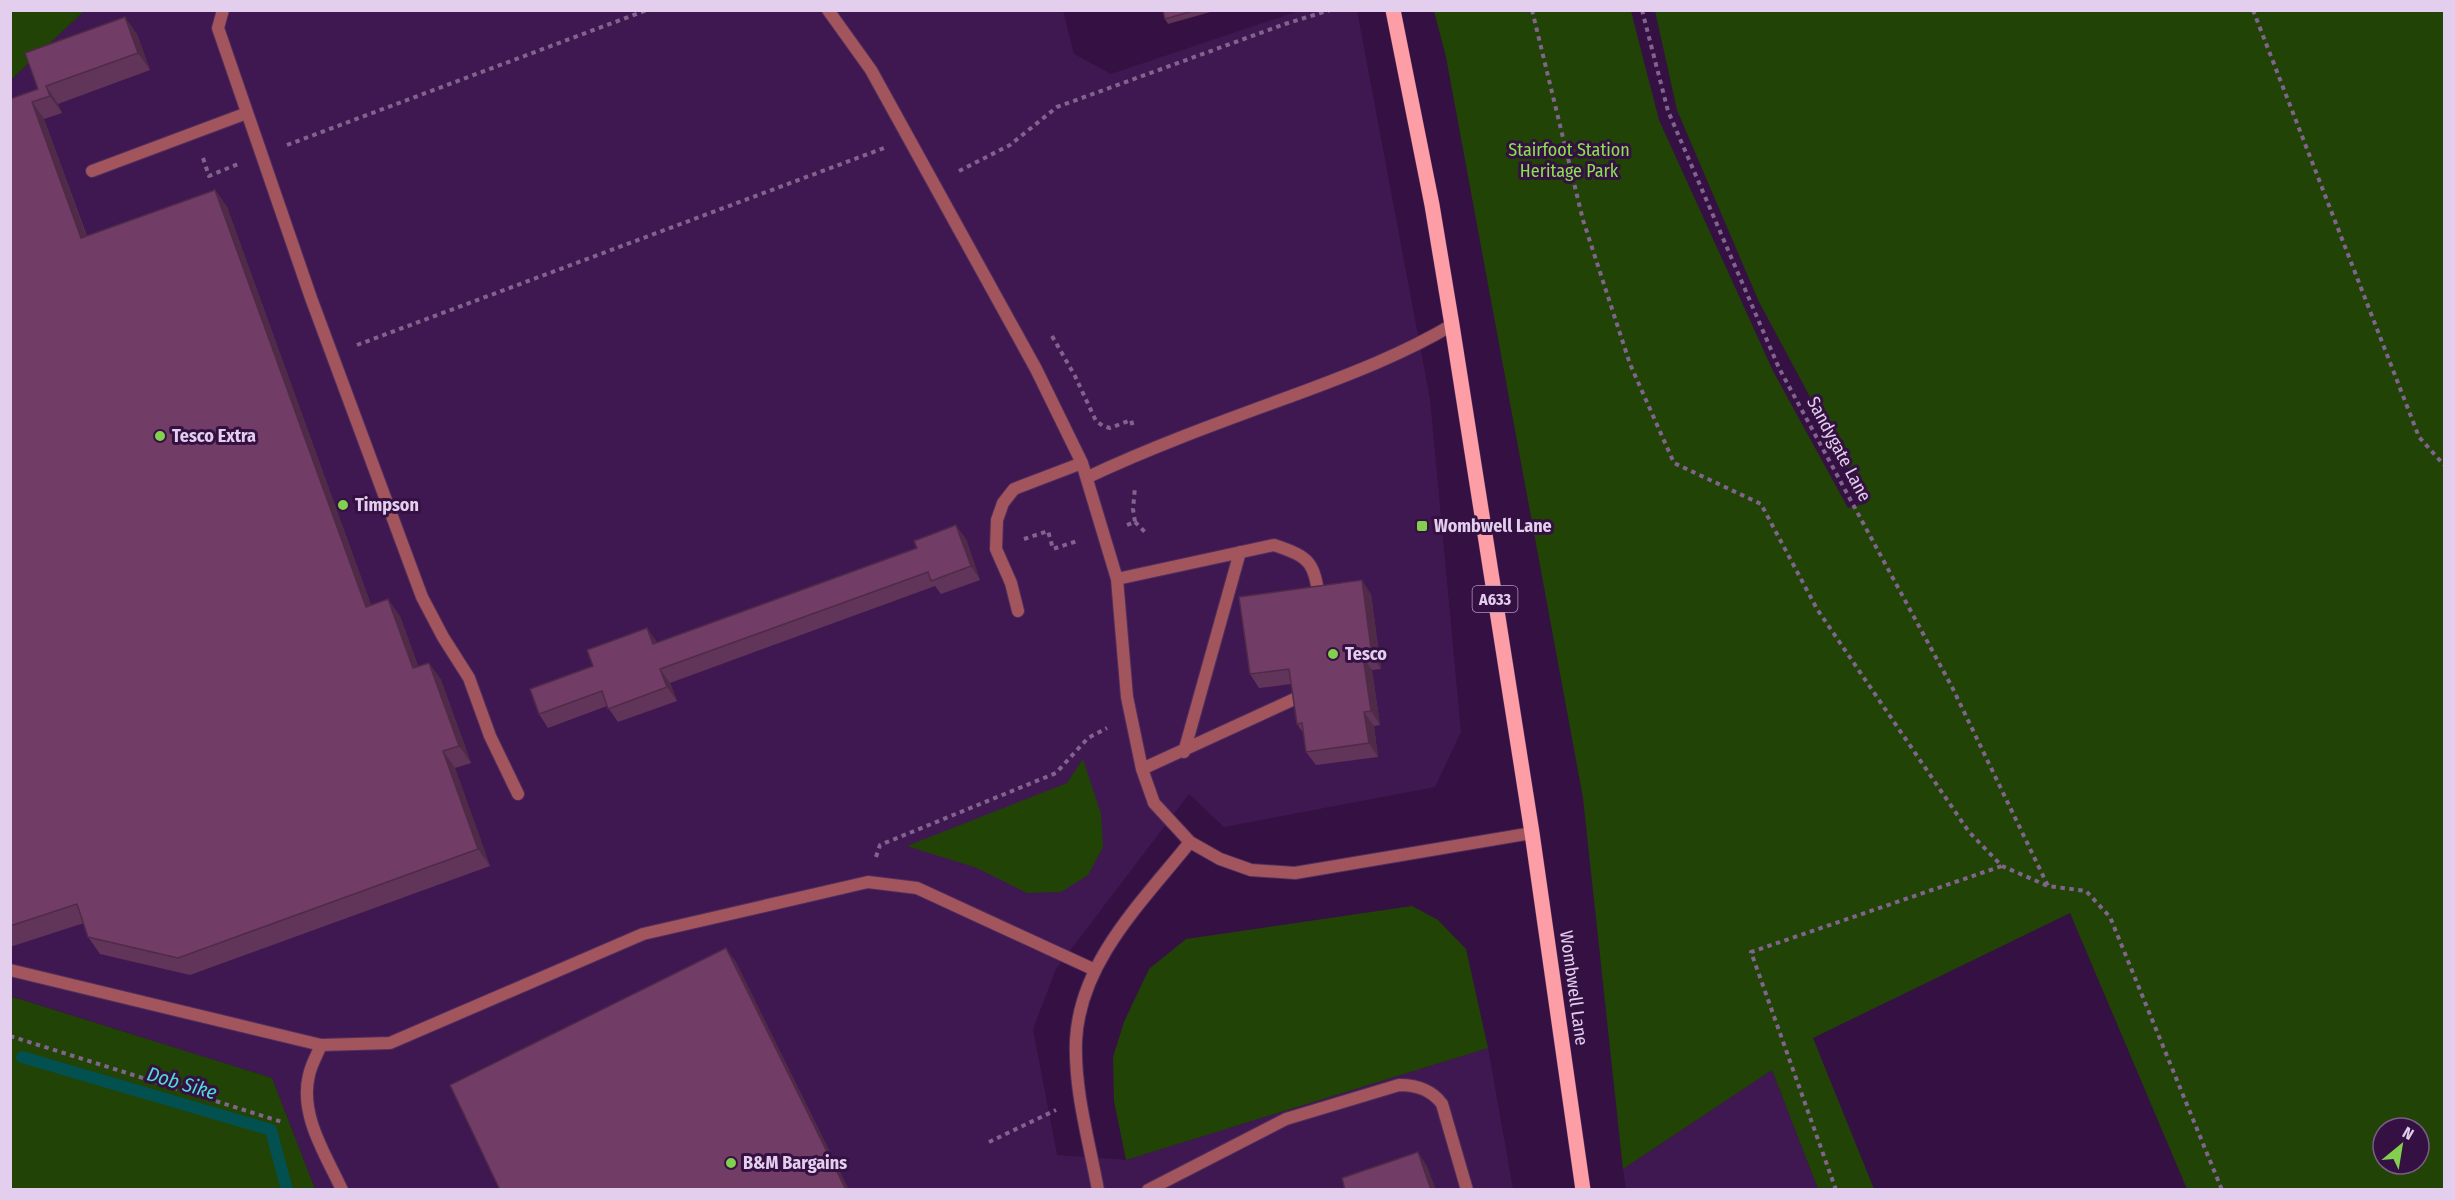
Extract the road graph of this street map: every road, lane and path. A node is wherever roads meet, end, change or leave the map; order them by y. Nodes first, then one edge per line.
1 (223, 10) edge
2 (647, 10) edge
3 (828, 10) edge
4 (1330, 10) edge
5 (1393, 10) edge
6 (1532, 10) edge
7 (1642, 10) edge
8 (2253, 10) edge
9 (247, 113) junction
10 (194, 132) junction
11 (908, 139) junction
12 (261, 155) junction
13 (952, 162) dead end
14 (92, 171) dead end
15 (958, 171) junction
16 (963, 180) dead end
17 (1452, 325) junction
18 (1047, 327) dead end
19 (331, 355) junction
20 (1142, 451) junction
21 (1082, 463) junction
22 (2445, 465) edge
23 (1088, 477) junction
24 (1135, 522) junction
25 (1102, 532) junction
26 (1147, 534) dead end
27 (996, 549) junction
28 (1240, 552) junction
29 (1117, 579) junction
30 (1018, 611) dead end
31 (1322, 613) edge
32 (1319, 681) edge
33 (1132, 715) junction
34 (1184, 752) junction
35 (1142, 769) junction
36 (519, 794) dead end
37 (1532, 833) junction
38 (1190, 842) junction
39 (2002, 866) junction
40 (868, 882) junction
41 (2048, 886) junction
42 (10, 970) edge
43 (1095, 970) junction
44 (10, 1036) edge
45 (321, 1045) junction
46 (1081, 1099) junction
47 (308, 1108) junction
48 (989, 1142) dead end
49 (342, 1190) edge
50 (1098, 1190) edge
51 (1148, 1190) edge
52 (1467, 1190) edge
53 (1582, 1190) edge
54 (1836, 1190) edge
55 (2222, 1190) edge

1 - 9 lane
2 - 12 path
3 - 11 lane
4 - 15 path
5 - 17 main road, Wombwell Lane / A633
6 - 39 path
7 - 41 path, Sandygate Lane
8 - 22 path
9 - 10 lane
9 - 12 lane
10 - 12 path
10 - 14 lane
11 - 19 path
11 - 21 lane
12 - 19 lane
13 - 15 path
15 - 16 path
17 - 20 lane
17 - 37 main road, Wombwell Lane / A633
18 - 20 path
19 - 36 lane
20 - 23 lane
20 - 24 path
21 - 23 lane
21 - 27 lane
23 - 25 lane
24 - 25 path
24 - 26 path
25 - 27 path
25 - 29 lane
27 - 30 lane
28 - 29 lane
28 - 31 lane
28 - 34 lane
29 - 33 lane
32 - 34 lane
33 - 35 lane
33 - 40 path
34 - 35 lane
35 - 38 lane
37 - 38 lane
37 - 53 main road, Wombwell Lane / A633
38 - 43 lane
39 - 41 path
39 - 54 path
40 - 43 lane
40 - 45 lane
41 - 55 path
42 - 45 lane
43 - 46 lane
44 - 47 path
45 - 47 lane
46 - 48 path
46 - 50 lane
47 - 49 lane
51 - 52 lane

